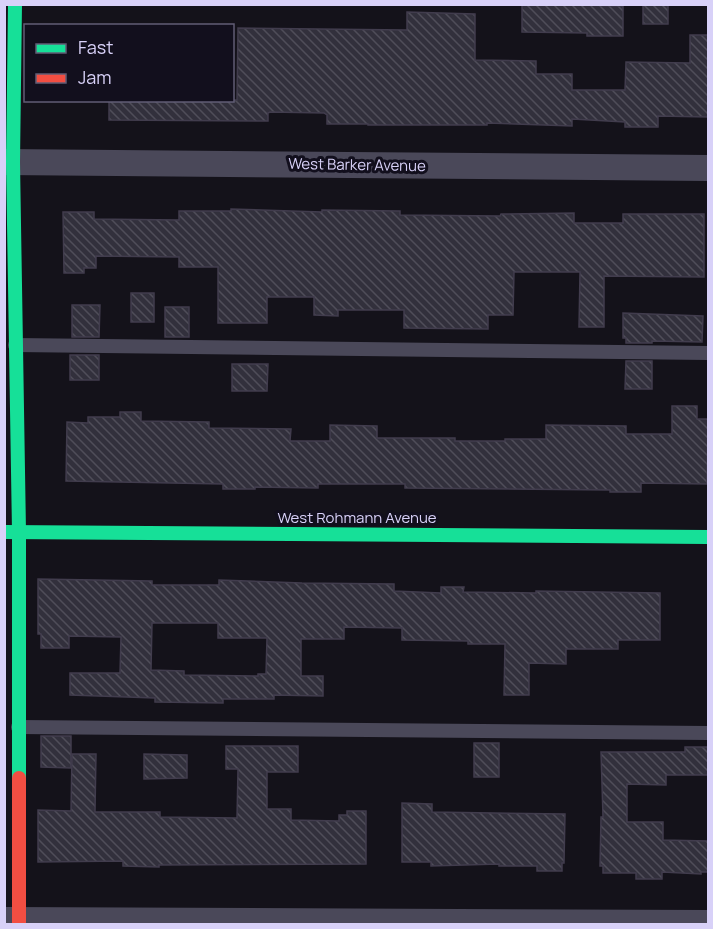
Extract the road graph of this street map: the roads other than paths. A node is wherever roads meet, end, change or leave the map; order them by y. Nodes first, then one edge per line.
1 (15, 4) edge
2 (9, 162) edge
3 (708, 168) edge
4 (10, 345) edge
5 (708, 353) edge
6 (4, 532) edge
7 (20, 532) junction
8 (708, 537) edge
9 (4, 727) edge
10 (20, 728) junction
11 (708, 733) edge
12 (14, 922) edge
13 (708, 923) edge

1 - 2 street
2 - 3 street, West Barker Avenue
2 - 4 street
4 - 5 lane
4 - 7 street
6 - 7 street, West Rohmann Avenue
7 - 8 street, West Rohmann Avenue
7 - 10 street
9 - 10 lane
10 - 11 lane
10 - 12 street
12 - 13 street

